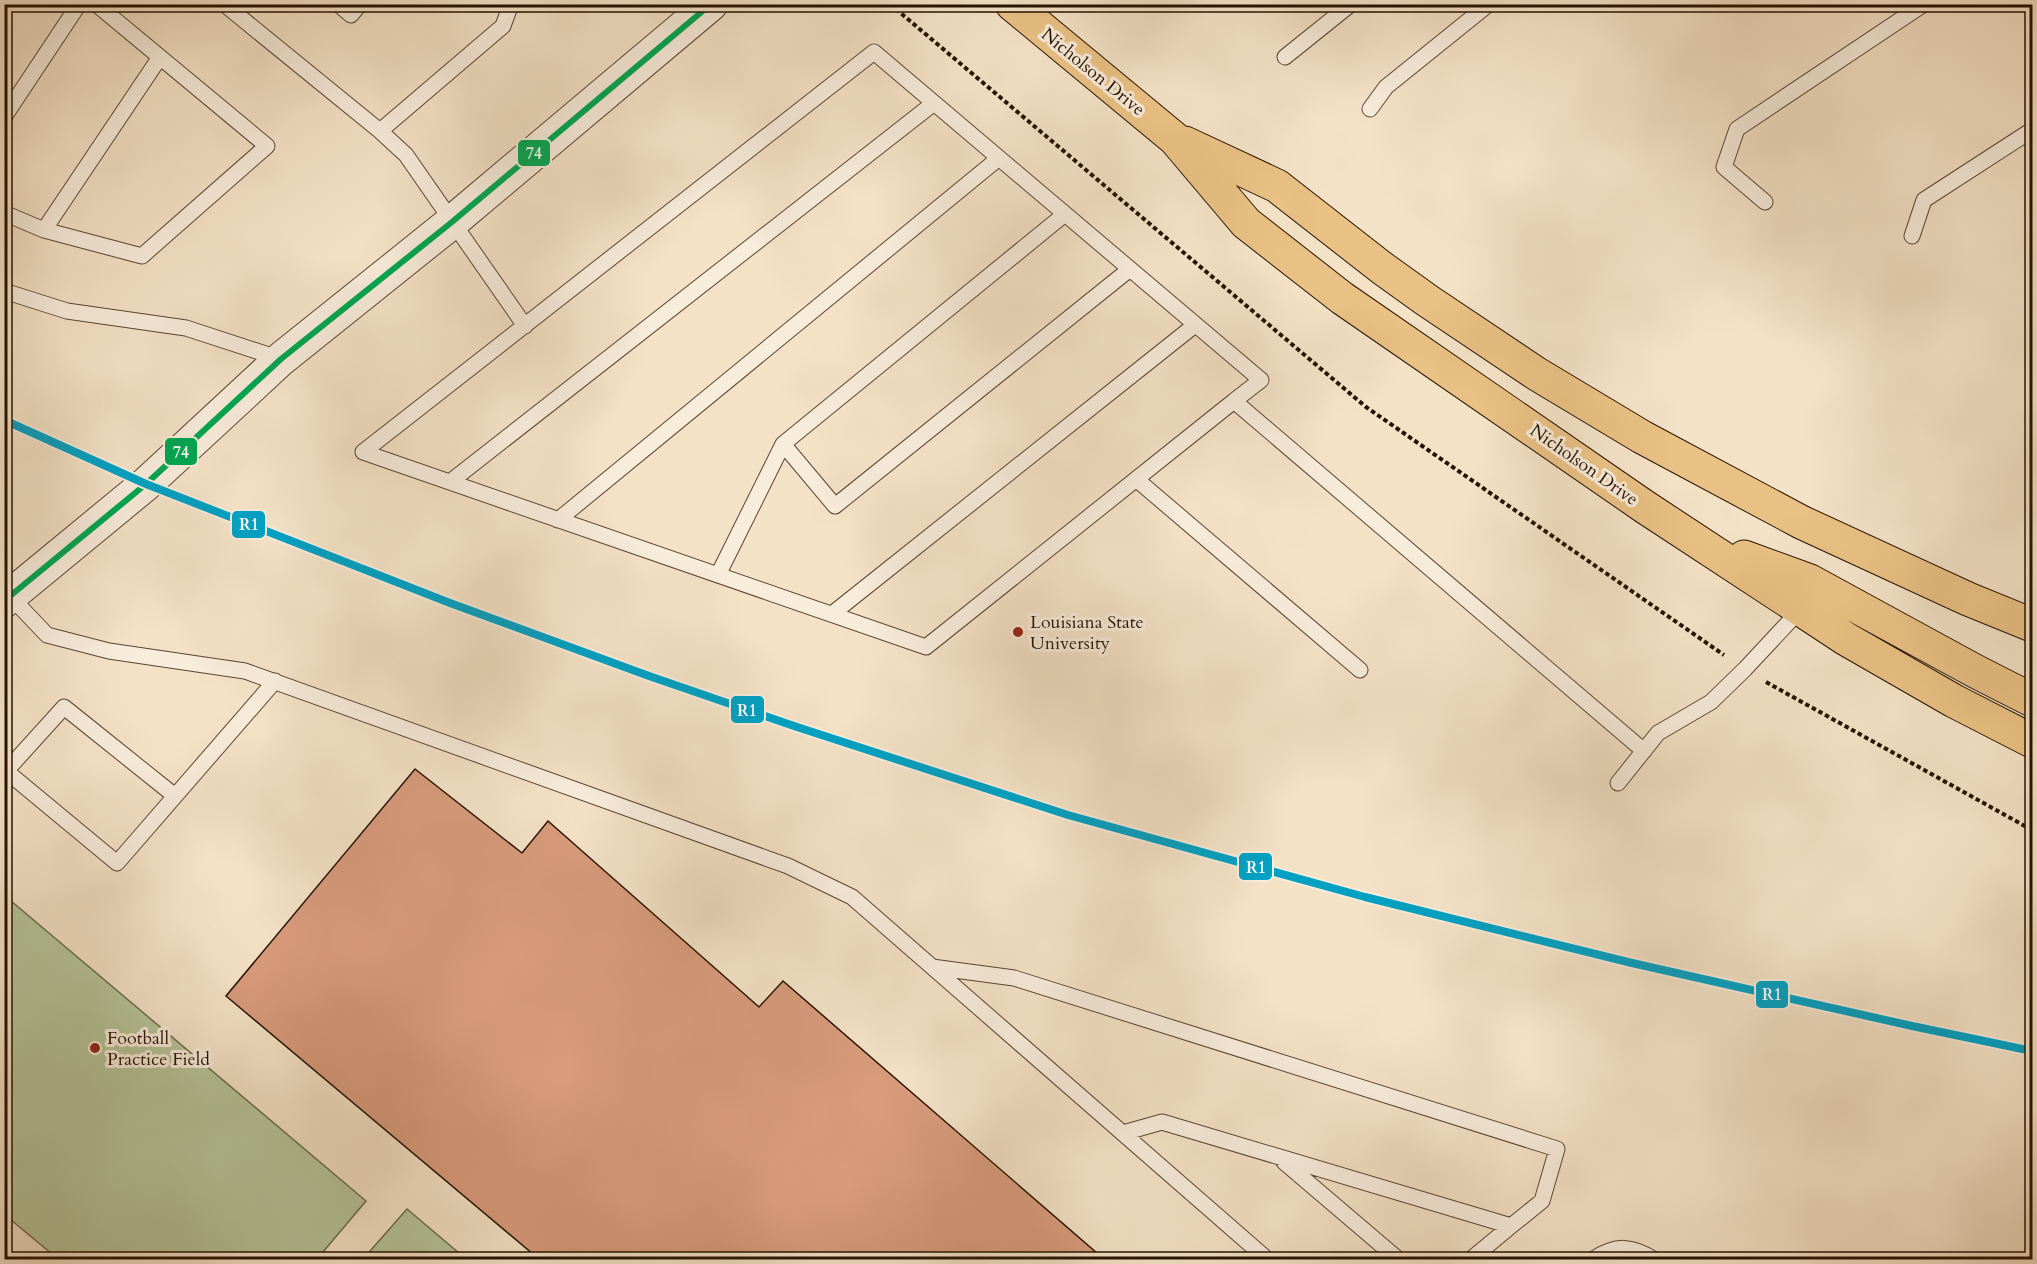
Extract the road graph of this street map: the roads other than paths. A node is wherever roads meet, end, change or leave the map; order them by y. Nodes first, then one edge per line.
1 (80, 4) edge
2 (96, 4) edge
3 (224, 4) edge
4 (338, 4) edge
5 (360, 4) edge
6 (511, 4) edge
7 (711, 4) edge
8 (1012, 4) edge
9 (1351, 4) edge
10 (1489, 4) edge
11 (1924, 4) edge
12 (160, 57) junction
13 (1285, 57) dead end
14 (934, 104) junction
15 (1370, 109) dead end
16 (4, 117) edge
17 (2032, 130) edge
18 (380, 131) junction
19 (1175, 139) junction
20 (999, 158) junction
21 (1765, 202) dead end
22 (4, 213) edge
23 (1065, 214) junction
24 (452, 222) junction
25 (44, 230) junction
26 (1912, 236) dead end
27 (1130, 269) junction
28 (4, 291) edge
29 (1195, 325) junction
30 (525, 326) junction
31 (280, 359) junction
32 (1234, 402) junction
33 (783, 444) junction
34 (1136, 479) junction
35 (450, 482) junction
36 (558, 520) junction
37 (1695, 539) junction
38 (718, 575) junction
39 (7, 596) edge
40 (1801, 609) junction
41 (832, 614) junction
42 (2029, 623) edge
43 (1360, 670) dead end
44 (275, 681) junction
45 (2032, 700) edge
46 (2032, 741) edge
47 (1644, 751) junction
48 (1618, 783) dead end
49 (175, 796) junction
50 (931, 967) junction
51 (1122, 1133) junction
52 (1278, 1157) junction
53 (1511, 1226) junction
54 (1268, 1260) edge
55 (1399, 1260) edge
56 (1470, 1260) edge
57 (1592, 1260) edge
58 (1655, 1260) edge

1 - 16 lane
2 - 12 lane
3 - 18 lane
4 - 5 lane
6 - 18 lane
7 - 24 street
8 - 19 main road, Nicholson Drive
9 - 13 lane
10 - 15 lane
11 - 21 lane
12 - 25 lane
12 - 25 lane
14 - 20 lane
14 - 30 lane
14 - 35 lane
17 - 26 lane
18 - 24 lane
19 - 37 main road, Nicholson Drive
19 - 42 main road, Nicholson Drive
20 - 23 lane
20 - 36 lane
22 - 25 lane
23 - 27 lane
23 - 33 lane
24 - 30 lane
24 - 31 street
27 - 29 lane
27 - 33 lane
28 - 31 lane
29 - 32 lane
29 - 41 lane
30 - 35 lane
31 - 39 street
32 - 34 lane
32 - 47 lane
33 - 38 lane
34 - 41 lane
34 - 43 lane
35 - 36 lane
36 - 38 lane
37 - 40 main road, Nicholson Drive
37 - 45 main road
38 - 41 lane
39 - 44 lane
40 - 46 main road, Nicholson Drive
40 - 47 lane
44 - 49 lane
44 - 50 lane
47 - 48 lane
49 - 49 lane
50 - 51 lane
50 - 53 lane
51 - 52 lane
51 - 54 lane
52 - 53 lane
52 - 55 lane
53 - 56 lane
57 - 58 lane

